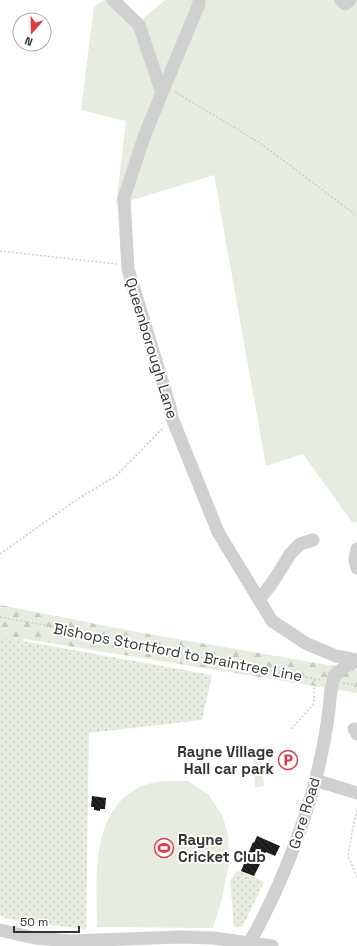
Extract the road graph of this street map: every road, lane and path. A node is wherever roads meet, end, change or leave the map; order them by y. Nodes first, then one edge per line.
1 (113, 0) edge
2 (199, 0) edge
3 (341, 0) edge
4 (350, 0) edge
5 (163, 89) junction
6 (357, 216) edge
7 (0, 252) edge
8 (128, 265) junction
9 (172, 418) junction
10 (313, 540) dead end
11 (357, 549) edge
12 (0, 554) edge
13 (357, 568) edge
14 (259, 600) junction
15 (0, 617) edge
16 (330, 654) junction
17 (357, 661) edge
18 (315, 679) junction
19 (334, 683) junction
20 (357, 685) edge
21 (291, 729) dead end
22 (315, 780) junction
23 (357, 793) edge
24 (357, 810) edge
25 (357, 877) edge
26 (0, 930) edge
27 (247, 944) edge
28 (272, 946) edge

1 - 5 street
2 - 5 street, Queenborough Lane
3 - 4 street
5 - 6 path
5 - 8 street, Queenborough Lane
7 - 8 path
8 - 9 street, Queenborough Lane
9 - 12 path
9 - 14 street, Queenborough Lane
10 - 14 street
11 - 13 street
14 - 16 street, Queenborough Lane
15 - 18 path, Bishops Stortford to Braintree Line
16 - 17 street, Queenborough Lane
16 - 19 street
17 - 19 street
18 - 19 path, Bishops Stortford to Braintree Line
18 - 21 path
19 - 20 path, Bishops Stortford to Braintree Line
19 - 22 street, Gore Road
22 - 23 street
22 - 27 street, Gore Road
24 - 25 path
26 - 27 street
27 - 28 street

